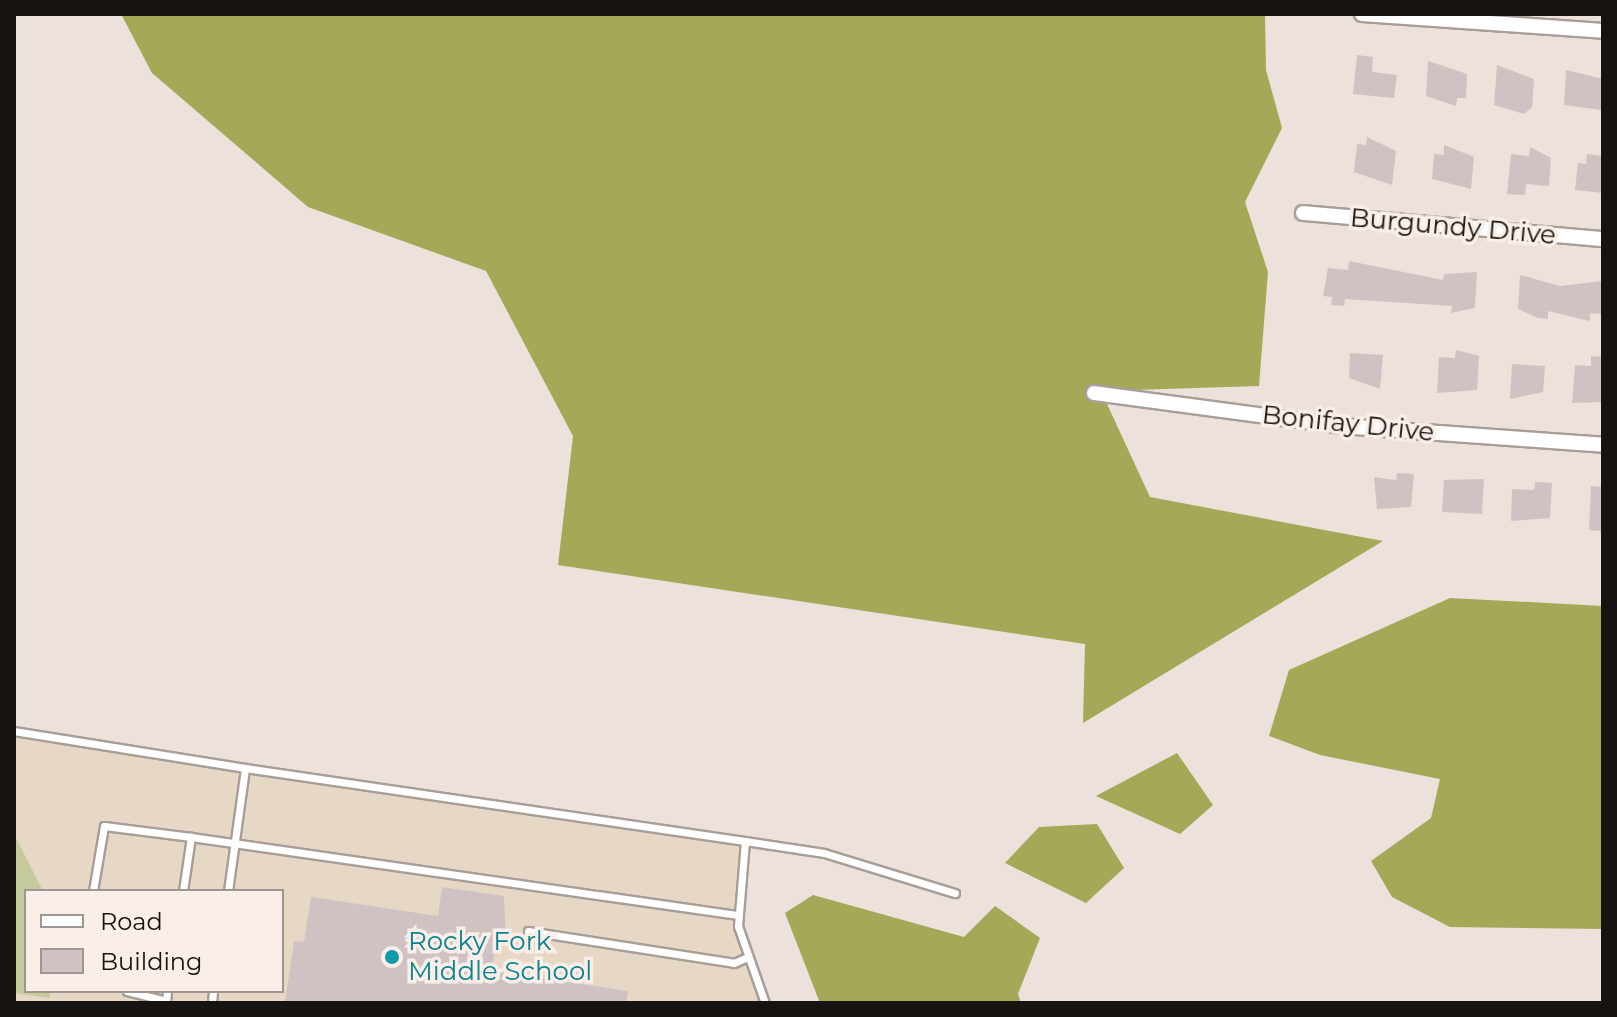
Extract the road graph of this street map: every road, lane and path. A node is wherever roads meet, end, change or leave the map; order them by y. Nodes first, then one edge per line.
1 (1362, 14) edge
2 (1603, 31) edge
3 (1303, 213) dead end
4 (1603, 239) edge
5 (1094, 393) dead end
6 (1603, 445) edge
7 (14, 731) edge
8 (245, 768) junction
9 (191, 837) junction
10 (745, 841) junction
11 (235, 844) junction
12 (93, 889) edge
13 (183, 889) edge
14 (228, 889) edge
15 (955, 893) dead end
16 (738, 915) junction
17 (528, 931) dead end
18 (745, 958) junction
19 (134, 993) edge
20 (166, 1002) edge
21 (765, 1003) edge

1 - 2 street
3 - 4 street, Burgundy Drive
5 - 6 street, Bonifay Drive
7 - 8 lane
8 - 10 lane
8 - 11 lane
9 - 11 lane
9 - 12 lane
9 - 13 lane
10 - 15 lane
10 - 16 lane
11 - 14 lane
11 - 16 lane
16 - 18 lane
17 - 18 lane
18 - 21 lane
19 - 20 lane

